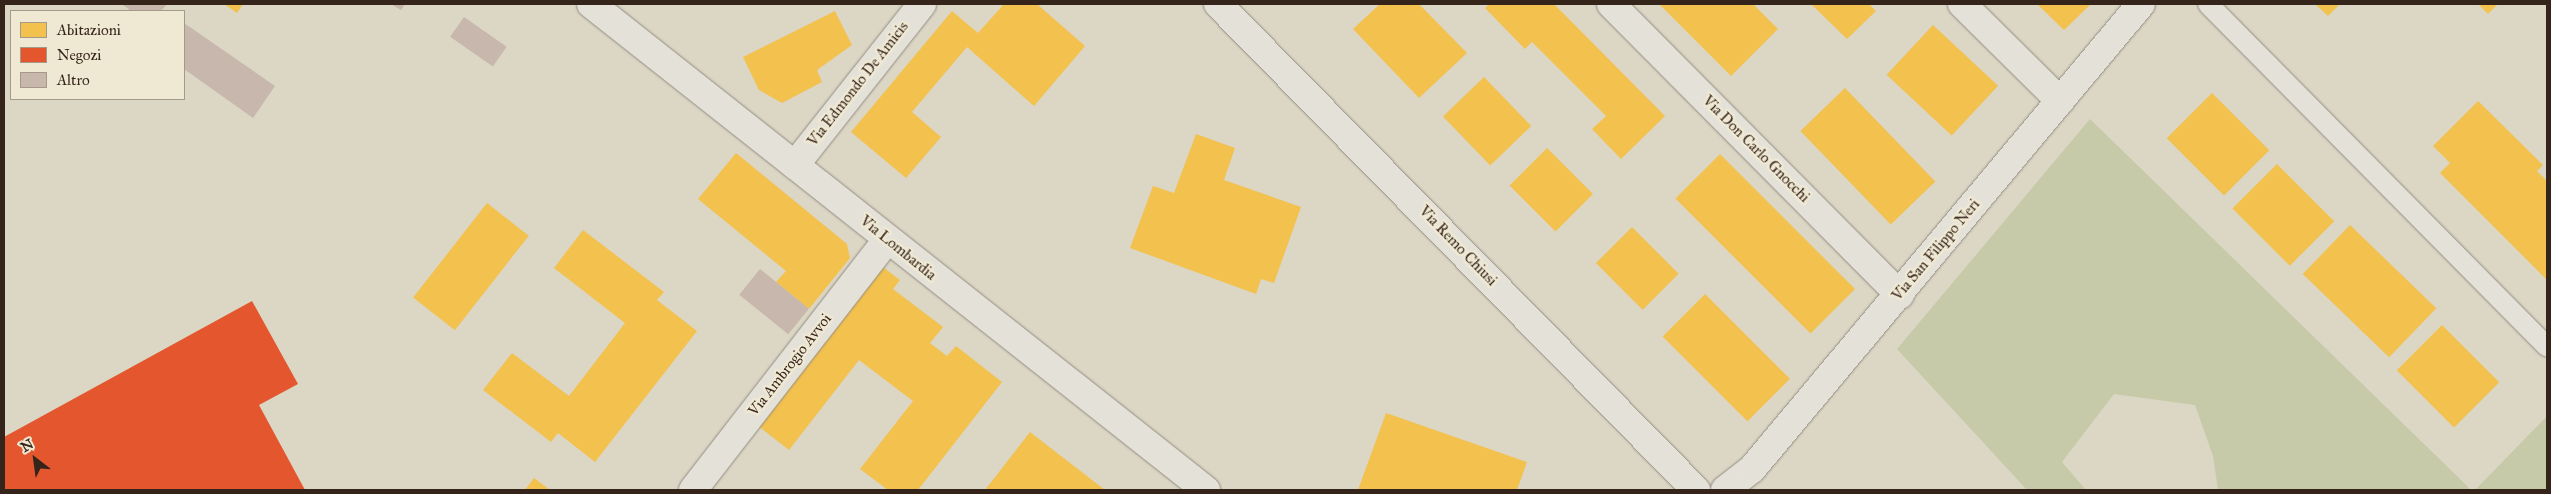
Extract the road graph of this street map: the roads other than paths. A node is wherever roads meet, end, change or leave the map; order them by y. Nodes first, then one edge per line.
1 (591, 4) edge
2 (922, 4) edge
3 (1218, 4) edge
4 (1611, 4) edge
5 (1962, 4) edge
6 (2141, 4) edge
7 (2208, 4) edge
8 (2060, 101) junction
9 (795, 165) junction
10 (887, 240) junction
11 (1900, 295) junction
12 (2547, 347) edge
13 (694, 490) edge
14 (1206, 490) edge
15 (1696, 490) edge
16 (1725, 490) edge

1 - 9 street, Via Lombardia
2 - 9 street, Via Edmondo De Amicis
3 - 15 street, Via Remo Chiusi
4 - 11 street, Via Don Carlo Gnocchi
5 - 8 street
6 - 8 street, Via San Filippo Neri
7 - 12 lane
8 - 11 street, Via San Filippo Neri
9 - 10 street, Via Lombardia
10 - 13 street, Via Ambrogio Avvoi
10 - 14 street, Via Lombardia
11 - 16 street, Via San Filippo Neri

